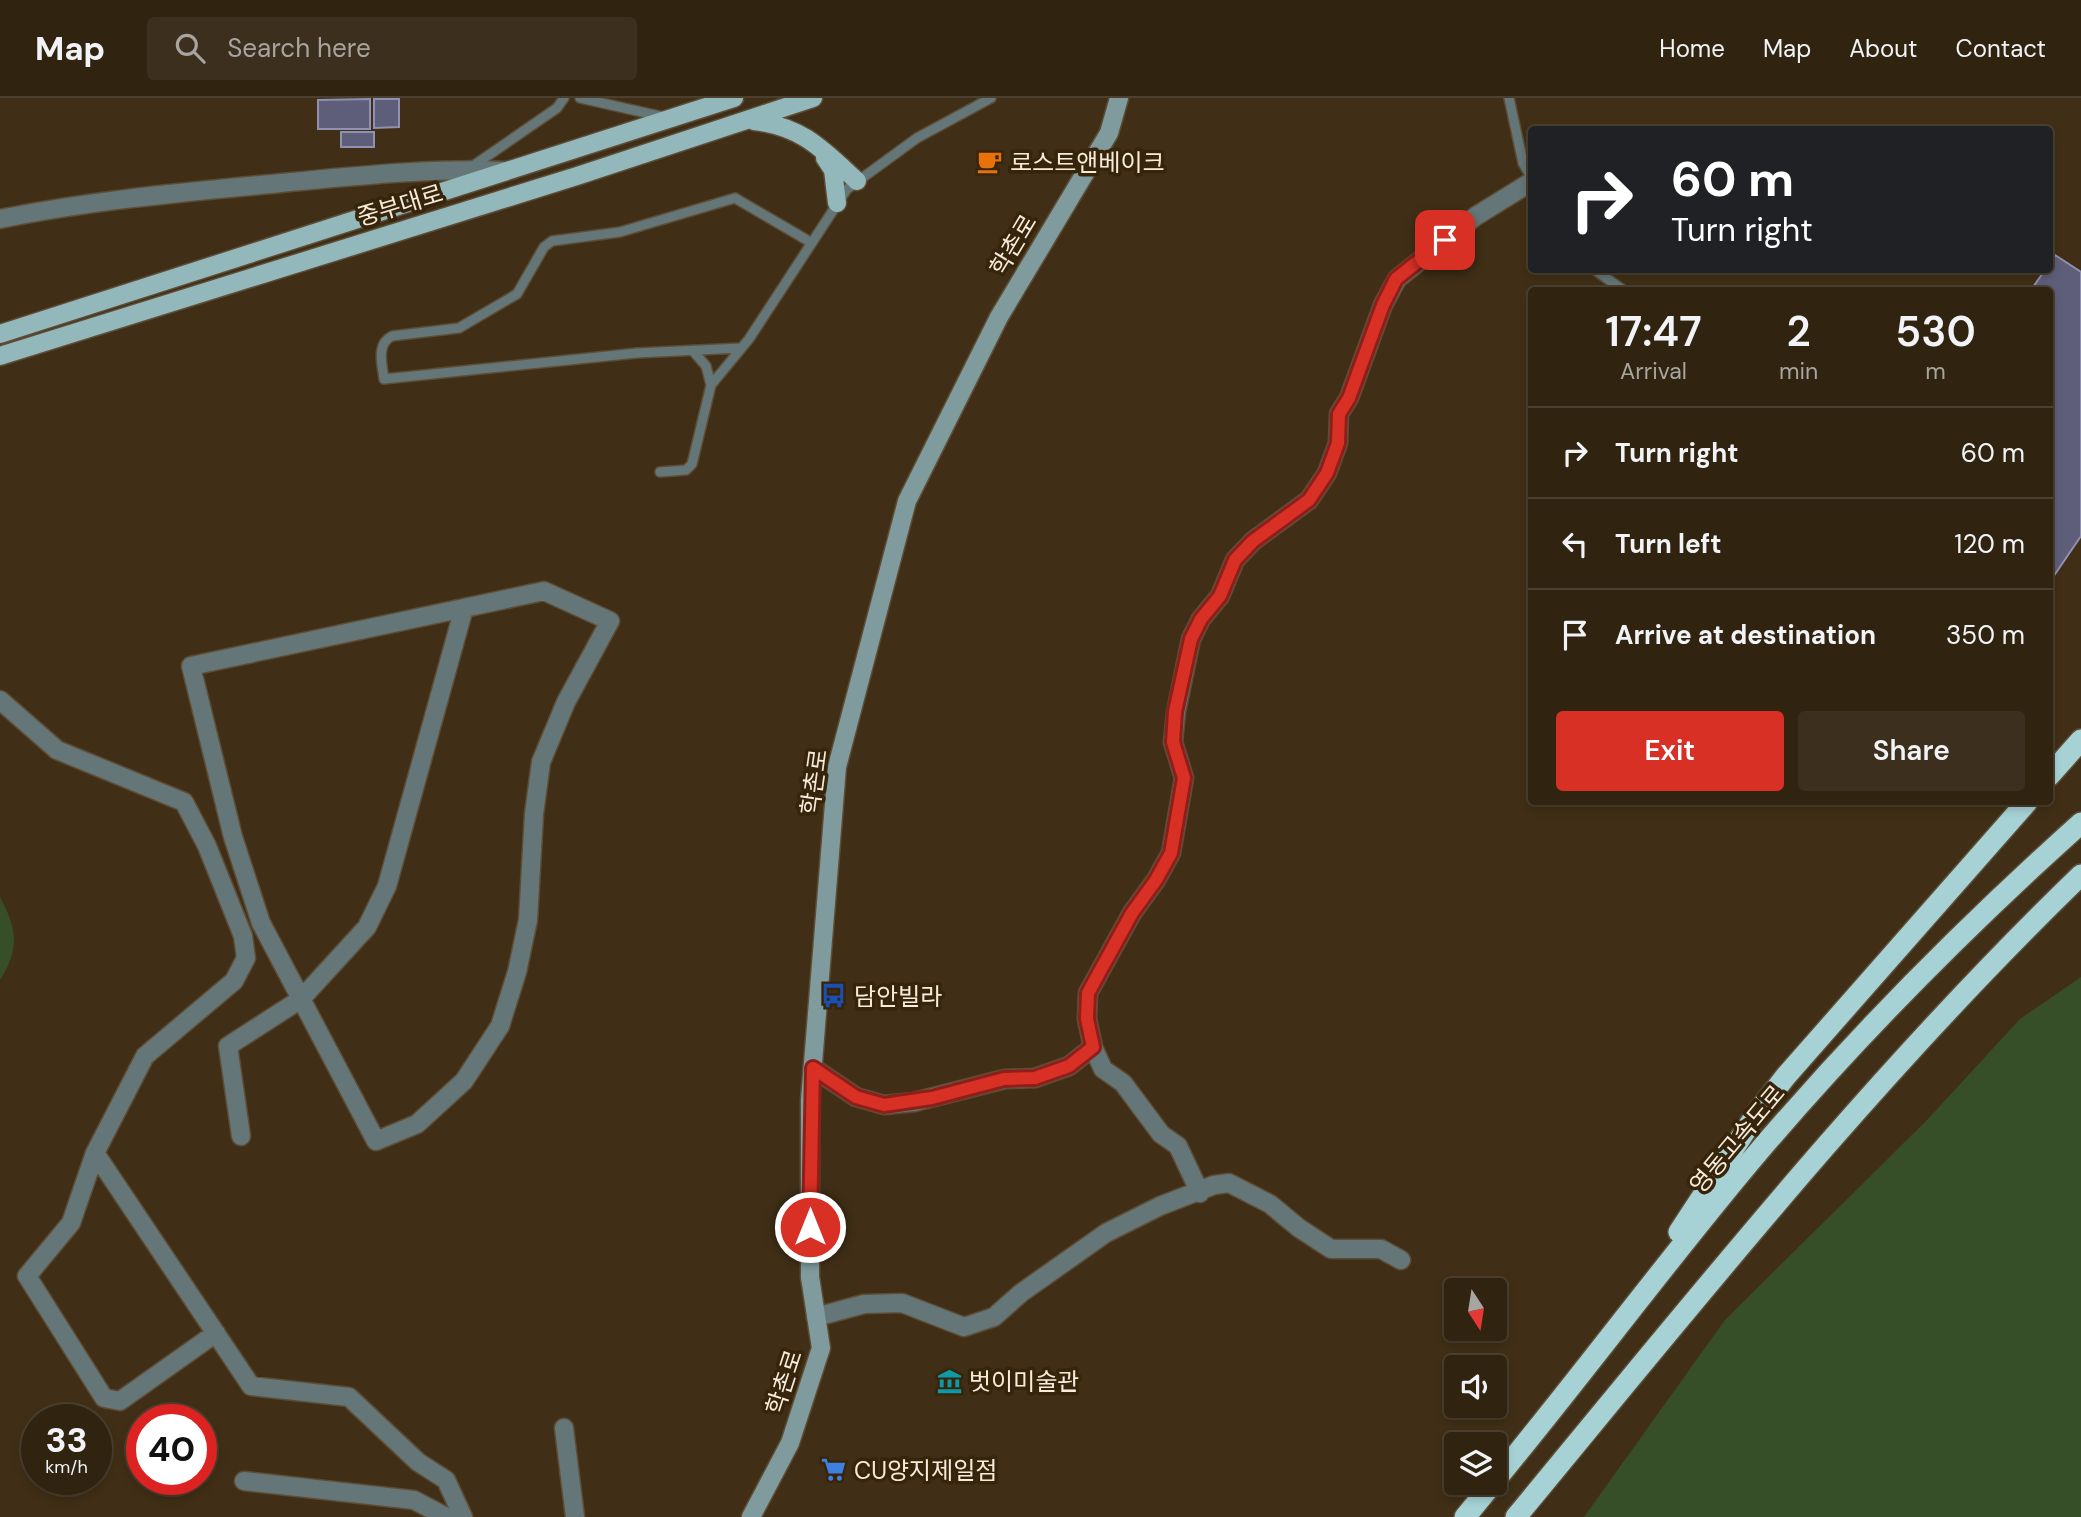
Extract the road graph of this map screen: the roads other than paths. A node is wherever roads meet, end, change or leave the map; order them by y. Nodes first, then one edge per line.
1 (564, 98) edge
2 (586, 98) edge
3 (734, 98) edge
4 (813, 98) edge
5 (991, 98) edge
6 (1119, 98) edge
7 (1509, 98) edge
8 (667, 118) junction
9 (747, 120) junction
10 (814, 141) junction
11 (468, 169) junction
12 (509, 171) junction
13 (1528, 174) edge
14 (857, 181) junction
15 (1528, 182) edge
16 (838, 203) junction
17 (0, 219) edge
18 (812, 243) junction
19 (1599, 273) edge
20 (1619, 287) edge
21 (0, 334) edge
22 (741, 348) junction
23 (693, 351) junction
24 (0, 356) edge
25 (711, 385) junction
26 (660, 472) dead end
27 (464, 608) junction
28 (0, 700) edge
29 (2081, 740) edge
30 (2053, 772) edge
31 (2024, 805) edge
32 (2081, 823) edge
33 (233, 837) junction
34 (207, 846) junction
35 (2081, 875) edge
36 (301, 999) junction
37 (1093, 1047) junction
38 (813, 1068) junction
39 (241, 1136) dead end
40 (95, 1153) junction
41 (1200, 1193) junction
42 (1401, 1260) dead end
43 (816, 1317) junction
44 (1625, 1317) junction
45 (216, 1333) junction
46 (564, 1428) dead end
47 (244, 1481) dead end
48 (446, 1517) edge
49 (463, 1517) edge
50 (575, 1517) edge
51 (751, 1517) edge
52 (1465, 1517) edge
53 (1516, 1517) edge

1 - 11 lane
2 - 8 lane
3 - 8 main road, 중부대로
4 - 9 main road, 중부대로
5 - 14 lane
6 - 38 street, 학촌로
7 - 13 lane
8 - 12 main road, 중부대로
9 - 10 main road
9 - 24 main road, 중부대로
10 - 14 main road
10 - 16 main road
11 - 12 street
11 - 17 street
12 - 21 main road, 중부대로
14 - 16 lane
15 - 37 street
16 - 18 lane
18 - 22 lane
18 - 23 lane
19 - 20 lane
22 - 23 lane
22 - 25 lane
23 - 25 lane
25 - 26 lane
27 - 33 street
27 - 36 street
27 - 36 street
28 - 34 street
29 - 30 highway
31 - 44 highway
32 - 44 highway, 영동고속도로
33 - 34 street
33 - 36 street
34 - 40 street
35 - 53 highway
36 - 39 street
37 - 38 street
37 - 41 street
38 - 43 street, 학촌로
40 - 45 street
40 - 45 street
41 - 42 street
41 - 43 street
43 - 51 street, 학촌로
44 - 52 highway, 영동고속도로
45 - 49 street
46 - 50 street
47 - 48 street

